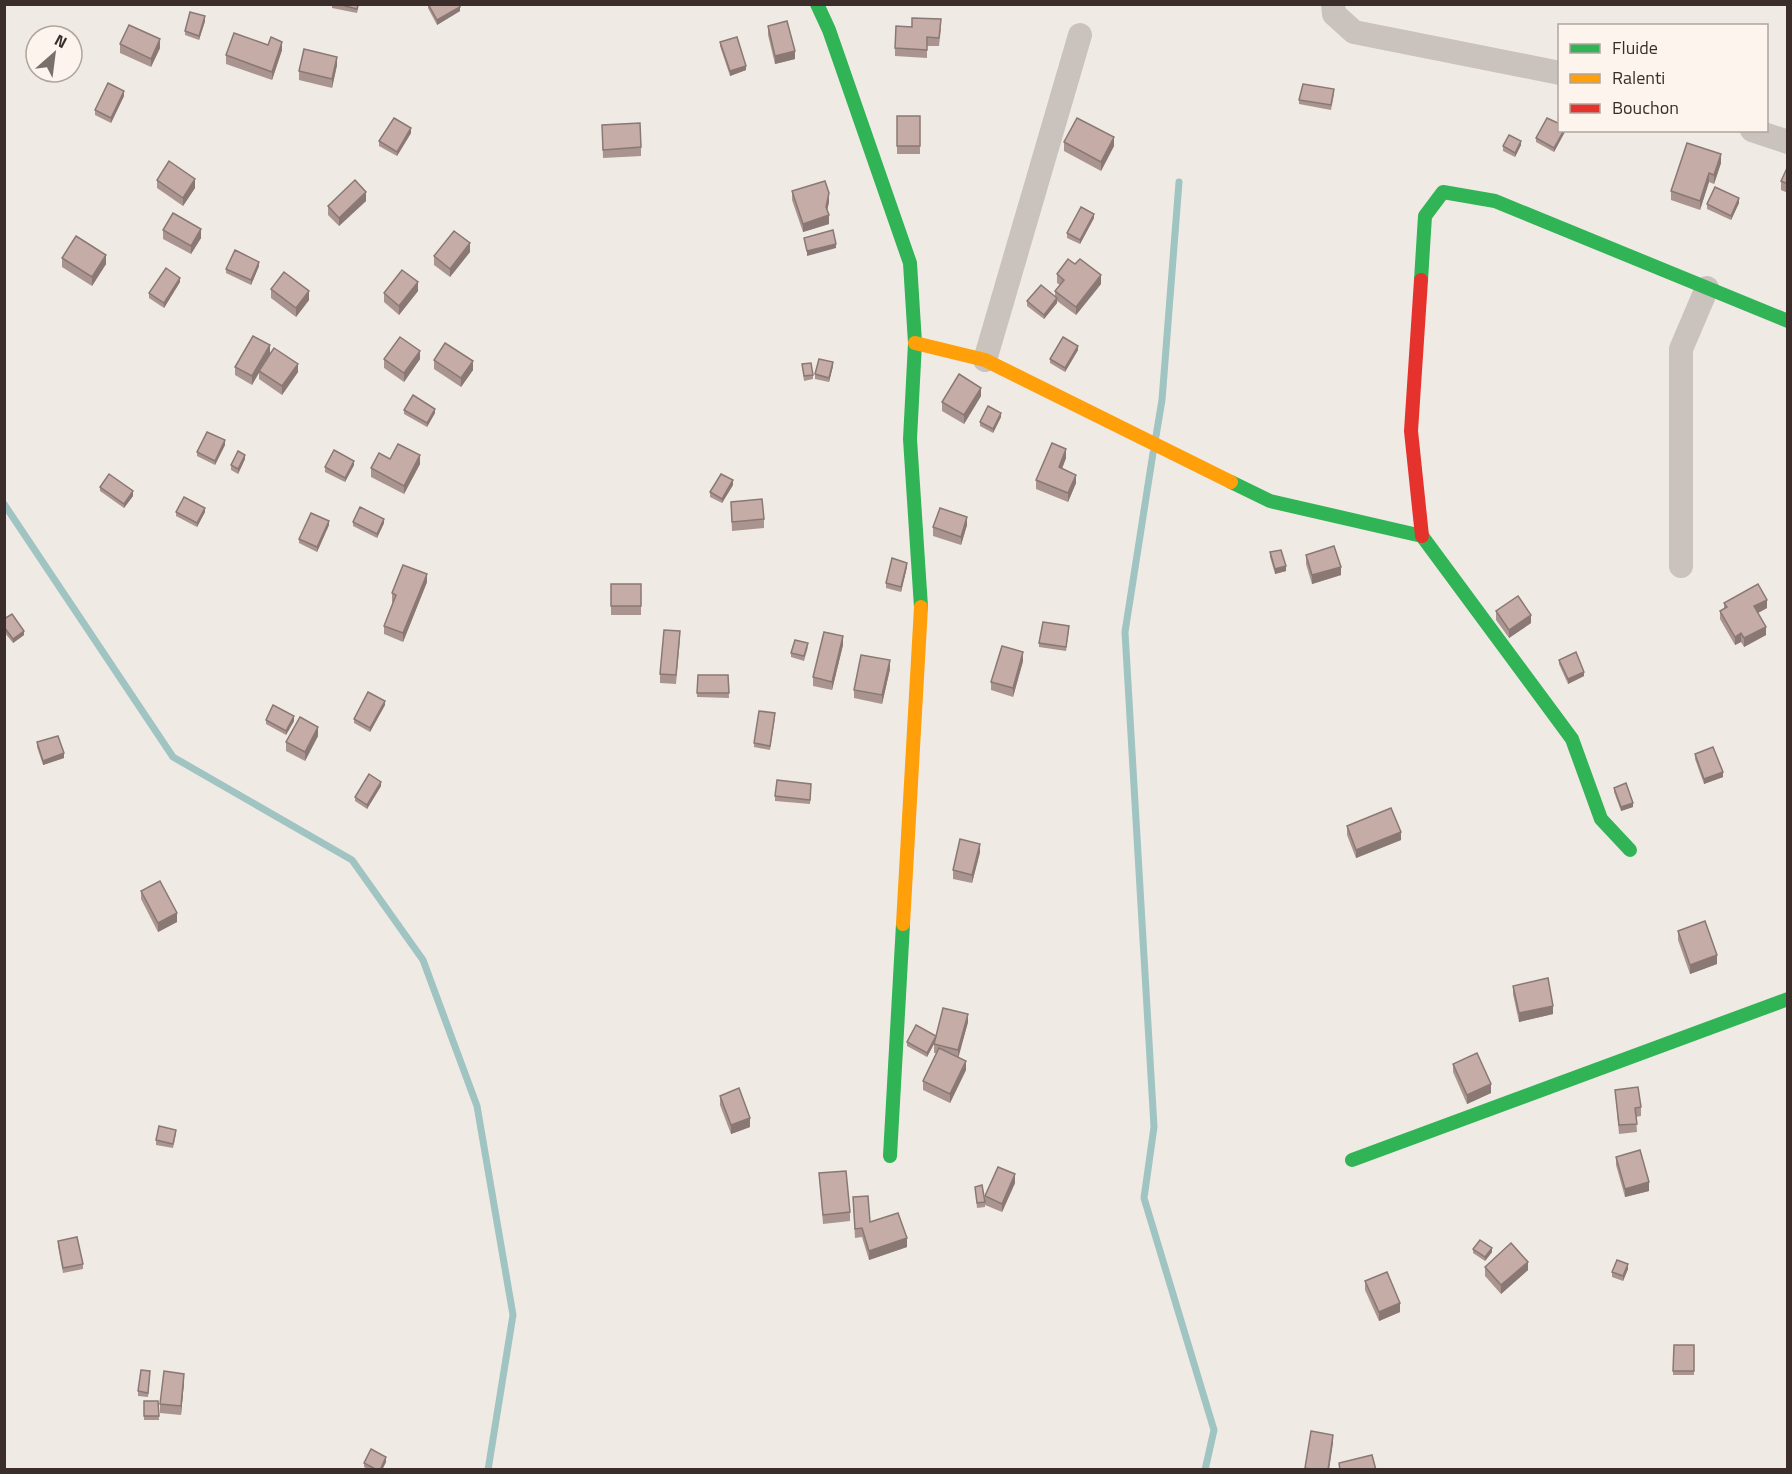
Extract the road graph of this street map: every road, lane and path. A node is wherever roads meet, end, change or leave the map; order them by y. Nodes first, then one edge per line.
1 (817, 4) edge
2 (1333, 4) edge
3 (1080, 34) dead end
4 (1558, 74) edge
5 (1758, 132) edge
6 (1788, 142) edge
7 (1707, 288) junction
8 (1788, 321) edge
9 (915, 343) junction
10 (985, 360) junction
11 (1422, 536) junction
12 (1681, 566) dead end
13 (1630, 850) dead end
14 (1788, 999) edge
15 (890, 1156) dead end
16 (1352, 1160) dead end

1 - 9 street
2 - 4 street
3 - 10 street
5 - 6 street
7 - 8 street
7 - 11 street
7 - 12 street
9 - 10 street
9 - 15 street
10 - 11 street
11 - 13 street
14 - 16 street

